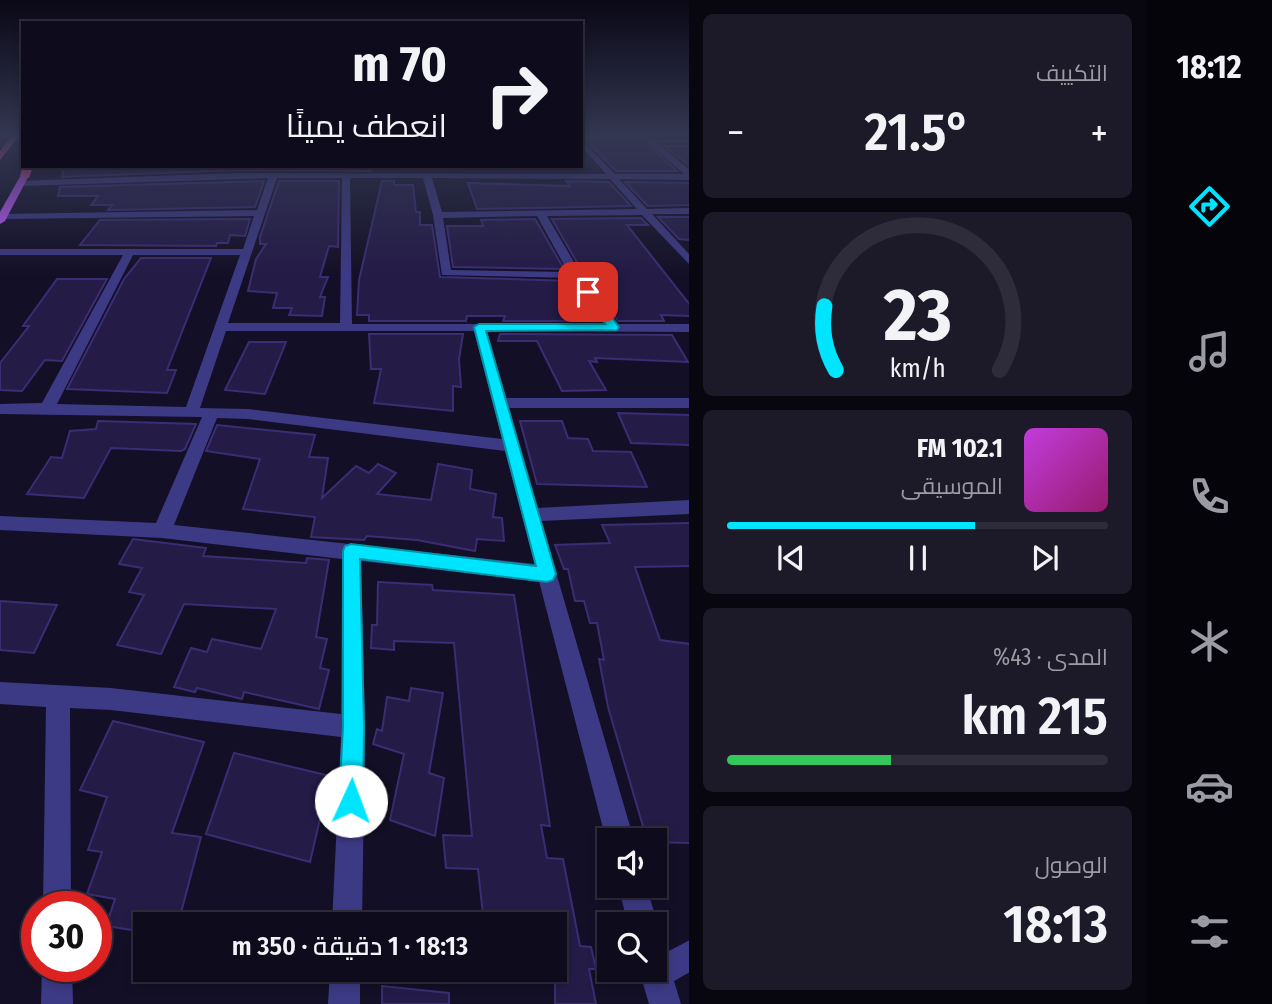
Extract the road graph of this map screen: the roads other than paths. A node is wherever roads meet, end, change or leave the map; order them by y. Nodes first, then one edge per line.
1 (21, 183) edge
2 (270, 183) edge
3 (346, 183) edge
4 (428, 183) edge
5 (617, 183) edge
6 (643, 211) junction
7 (689, 211) edge
8 (259, 213) junction
9 (540, 213) junction
10 (438, 215) junction
11 (1, 219) edge
12 (0, 252) edge
13 (247, 252) junction
14 (129, 253) junction
15 (689, 262) edge
16 (576, 275) junction
17 (221, 327) junction
18 (346, 327) junction
19 (479, 327) junction
20 (613, 327) junction
21 (684, 327) edge
22 (689, 344) edge
23 (689, 402) edge
24 (500, 403) junction
25 (47, 408) junction
26 (0, 409) edge
27 (192, 411) junction
28 (212, 412) junction
29 (512, 446) junction
30 (689, 507) edge
31 (529, 515) junction
32 (0, 523) edge
33 (162, 531) junction
34 (351, 551) junction
35 (547, 574) junction
36 (0, 693) edge
37 (58, 696) junction
38 (354, 727) junction
39 (617, 828) edge
40 (57, 891) edge
41 (347, 912) edge
42 (689, 955) edge
43 (667, 965) edge
44 (57, 982) edge
45 (345, 982) edge
46 (658, 982) edge
47 (57, 1004) edge
48 (344, 1004) edge
49 (665, 1004) edge

1 - 11 main road
2 - 8 street
3 - 18 street
4 - 10 street
5 - 6 street
6 - 7 street
6 - 9 street
6 - 15 street
8 - 11 street
8 - 13 street
9 - 10 street
9 - 16 street
10 - 16 street
12 - 14 street
13 - 14 street
13 - 17 street
14 - 25 street
16 - 20 street
17 - 18 street
17 - 27 street
18 - 19 street
19 - 20 street
19 - 24 street
20 - 21 street
21 - 22 street
23 - 24 street
24 - 29 street
25 - 26 street
25 - 27 street
27 - 28 street
28 - 29 street
28 - 33 street
29 - 31 street
30 - 31 street
31 - 35 street
32 - 33 street
33 - 34 street
34 - 35 street
34 - 38 street
35 - 39 street
36 - 37 street
37 - 38 street
37 - 40 street
38 - 41 street
42 - 43 street
44 - 47 street
45 - 48 street
46 - 49 street

